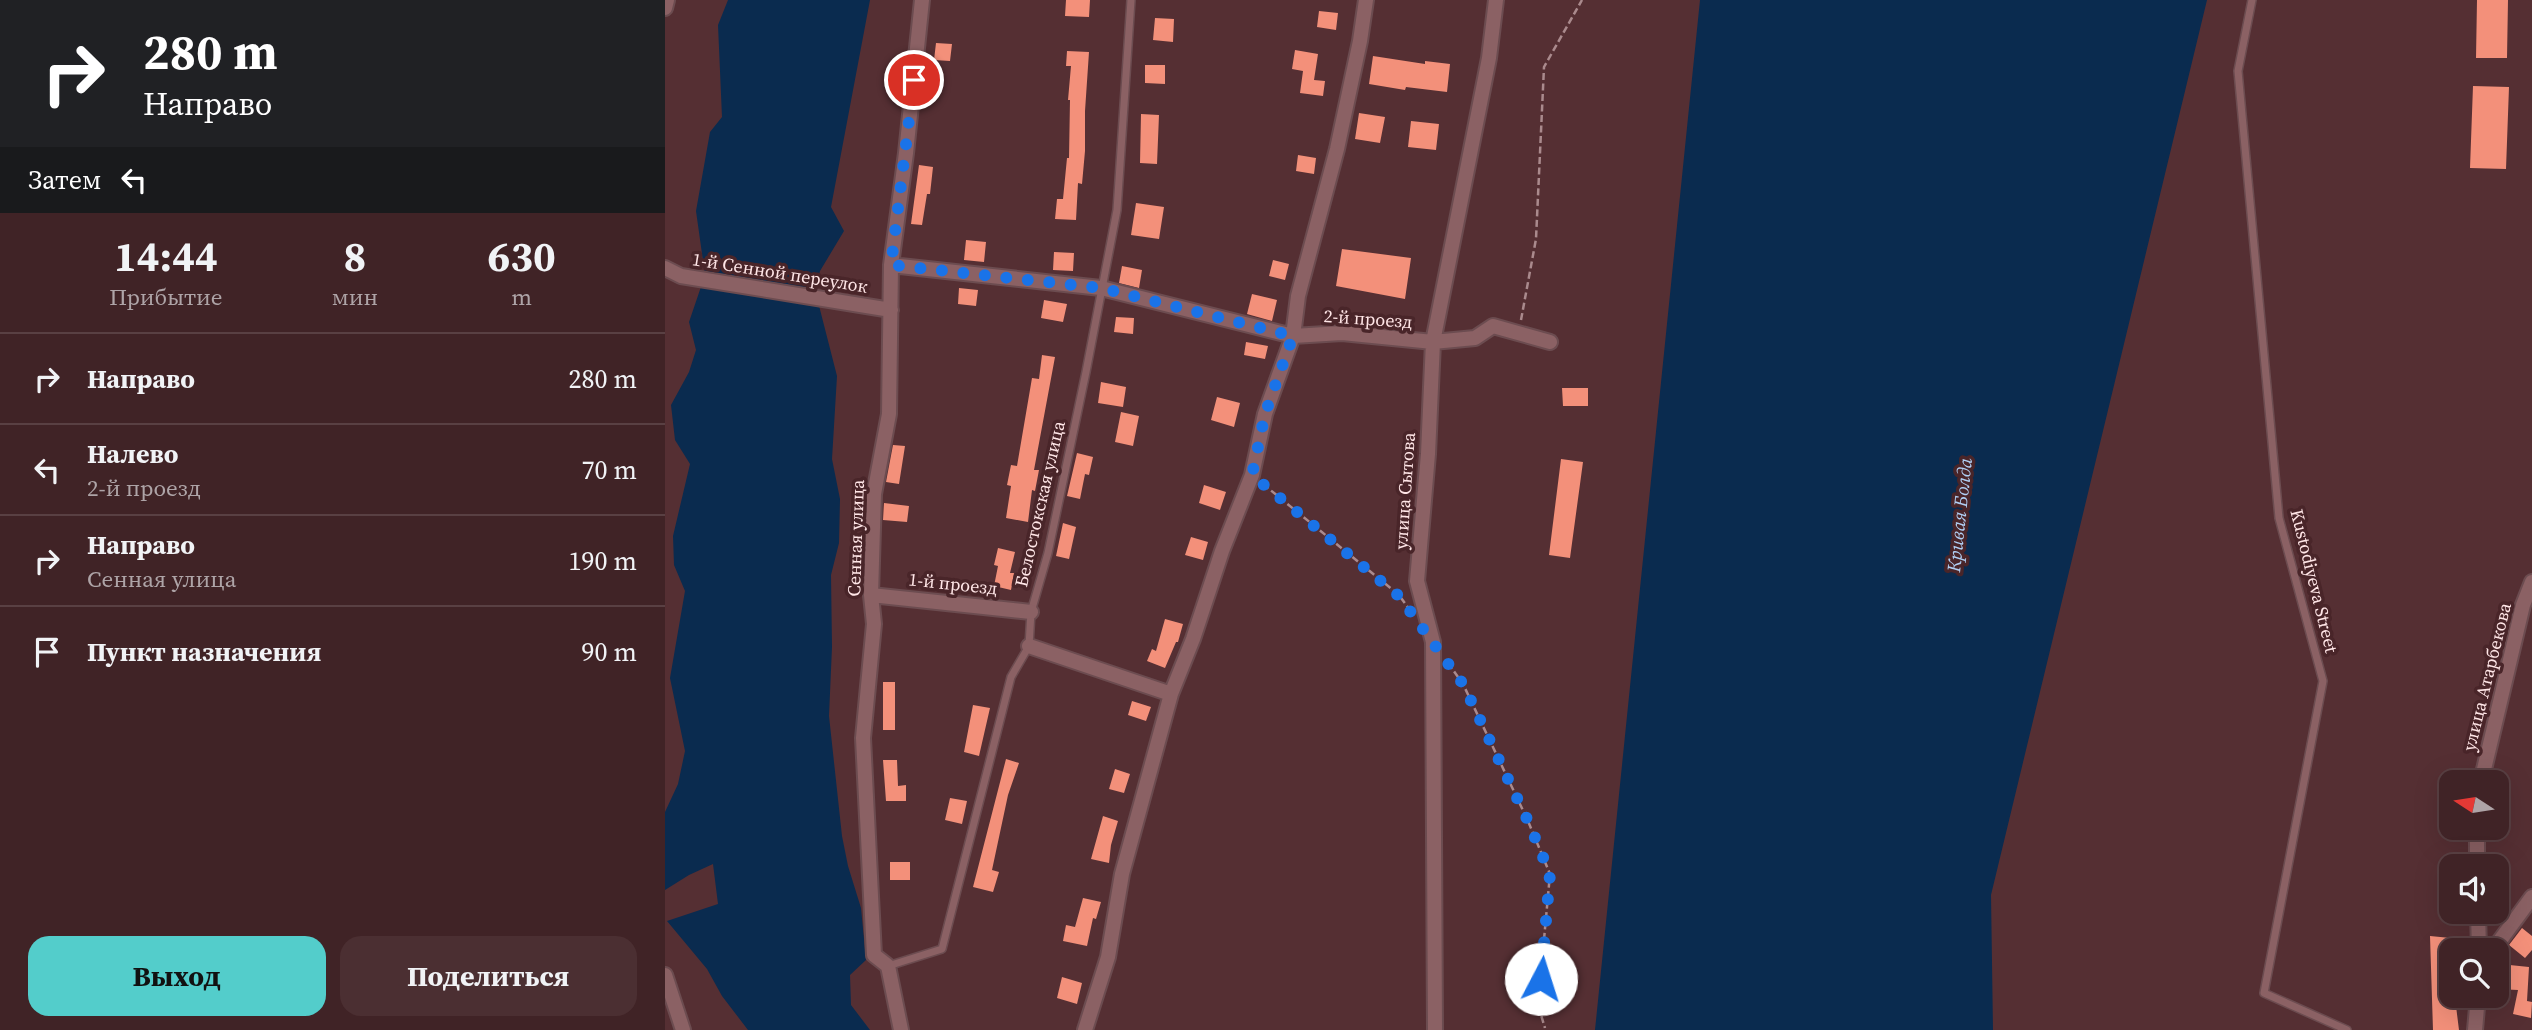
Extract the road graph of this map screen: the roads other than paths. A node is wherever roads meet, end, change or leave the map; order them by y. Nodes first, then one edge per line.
1 (667, 0) edge
2 (922, 0) edge
3 (1131, 0) edge
4 (1366, 0) edge
5 (1496, 0) edge
6 (2252, 0) edge
7 (665, 8) edge
8 (891, 265) junction
9 (665, 268) edge
10 (1101, 288) junction
11 (891, 310) junction
12 (1293, 336) junction
13 (1433, 342) junction
14 (1550, 342) dead end
15 (2532, 582) edge
16 (871, 595) junction
17 (1031, 612) junction
18 (1028, 646) junction
19 (1171, 694) junction
20 (2484, 770) edge
21 (2532, 897) edge
22 (2502, 938) edge
23 (888, 966) junction
24 (665, 975) edge
25 (2477, 1008) edge
26 (683, 1030) edge
27 (901, 1030) edge
28 (1085, 1030) edge
29 (1435, 1030) edge
30 (2347, 1030) edge
31 (2475, 1030) edge

1 - 7 street
2 - 8 street, Сенная улица
3 - 10 lane, Белостокская улица
4 - 12 street
5 - 13 street, улица Сытова
6 - 30 lane, Kustodiyeva Street
8 - 10 street, 2-й проезд
8 - 11 street, Сенная улица
9 - 11 street, 1-й Сенной переулок
10 - 12 street, 2-й проезд
10 - 17 lane, Белостокская улица
11 - 16 street, Сенная улица
12 - 13 street, 2-й проезд
12 - 19 street
13 - 14 street, 2-й проезд
13 - 29 street, улица Сытова
15 - 20 street, улица Атарбекова
16 - 17 street, 1-й проезд
16 - 23 street, Сенная улица
17 - 18 lane, Белостокская улица
18 - 19 street
18 - 23 lane, Белостокская улица
19 - 28 street
21 - 22 street
23 - 27 street, Сенная улица
24 - 26 street
25 - 31 street

